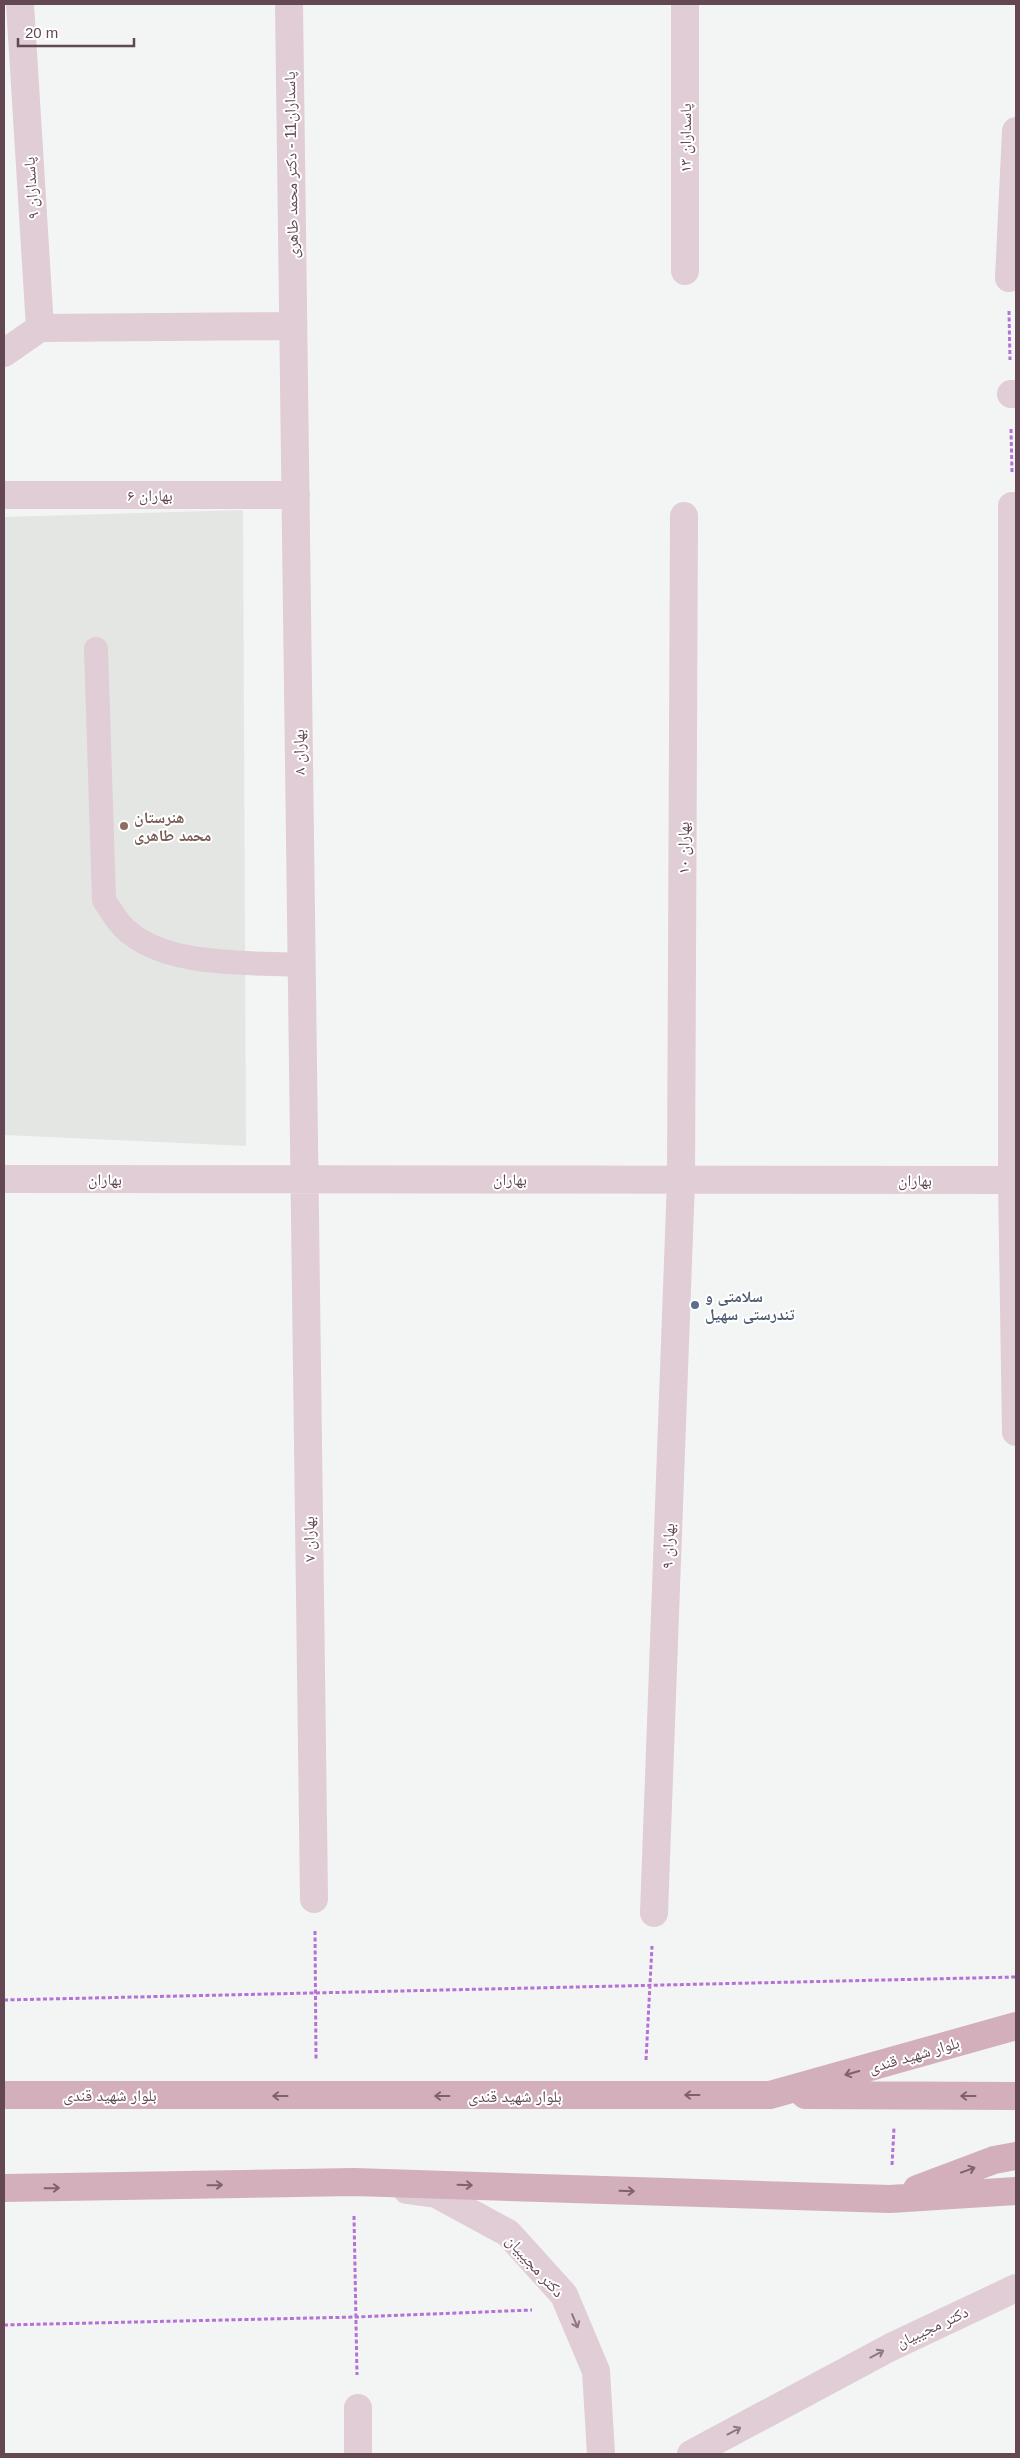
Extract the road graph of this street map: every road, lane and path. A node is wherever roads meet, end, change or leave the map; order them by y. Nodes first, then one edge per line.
1 (20, 4) edge
2 (289, 4) edge
3 (685, 4) edge
4 (1016, 131) edge
5 (685, 271) dead end
6 (1009, 278) joint
7 (293, 326) junction
8 (40, 328) junction
9 (4, 353) edge
10 (1014, 394) edge
11 (4, 495) edge
12 (296, 496) junction
13 (1012, 506) joint
14 (684, 516) dead end
15 (96, 649) dead end
16 (302, 964) junction
17 (4, 1179) edge
18 (304, 1179) junction
19 (681, 1180) junction
20 (1014, 1180) edge
21 (1016, 1432) edge
22 (314, 1899) joint
23 (654, 1913) joint
24 (1016, 1977) edge
25 (650, 1983) junction
26 (316, 1992) junction
27 (4, 2000) edge
28 (1016, 2026) edge
29 (4, 2095) edge
30 (770, 2095) junction
31 (316, 2096) junction
32 (644, 2096) junction
33 (1016, 2096) edge
34 (1016, 2156) edge
35 (354, 2182) junction
36 (4, 2188) edge
37 (1016, 2191) edge
38 (890, 2199) junction
39 (1016, 2288) edge
40 (570, 2308) junction
41 (356, 2317) junction
42 (4, 2325) edge
43 (358, 2408) joint
44 (358, 2454) edge
45 (602, 2454) edge
46 (691, 2454) edge

1 - 8 street, پاسداران ۹
2 - 7 street, پاسداران11 - دکتر محمد طاهری
3 - 5 street, پاسداران ۱۳
4 - 6 street
6 - 10 path
7 - 8 street
7 - 12 street, بهاران ۸
8 - 9 street
10 - 13 path
11 - 12 street, بهاران ۶
12 - 16 street, بهاران ۸
13 - 20 street
14 - 19 street, بهاران ۱۰
15 - 16 lane
16 - 18 street, بهاران ۸
17 - 18 street, بهاران
18 - 19 street, بهاران
18 - 22 street, بهاران ۷
19 - 20 street, بهاران
19 - 23 street, بهاران ۹
20 - 21 street
22 - 26 path
23 - 25 path
24 - 25 path
25 - 26 path
25 - 32 path
26 - 27 path
26 - 31 path
28 -> 30 main road, بلوار شهید قندی
31 -> 29 main road, بلوار شهید قندی
30 -> 32 main road, بلوار شهید قندی
33 -> 30 main road
32 -> 31 main road, بلوار شهید قندی
38 -> 34 main road
36 -> 35 main road
35 -> 38 main road
35 - 40 street, دکتر مجیبیان
35 - 41 path
37 - 38 main road
46 -> 39 street, دکتر مجیبیان
40 - 41 path
40 -> 45 street, دکتر مجیبیان
41 - 42 path
41 - 43 path
43 - 44 street

